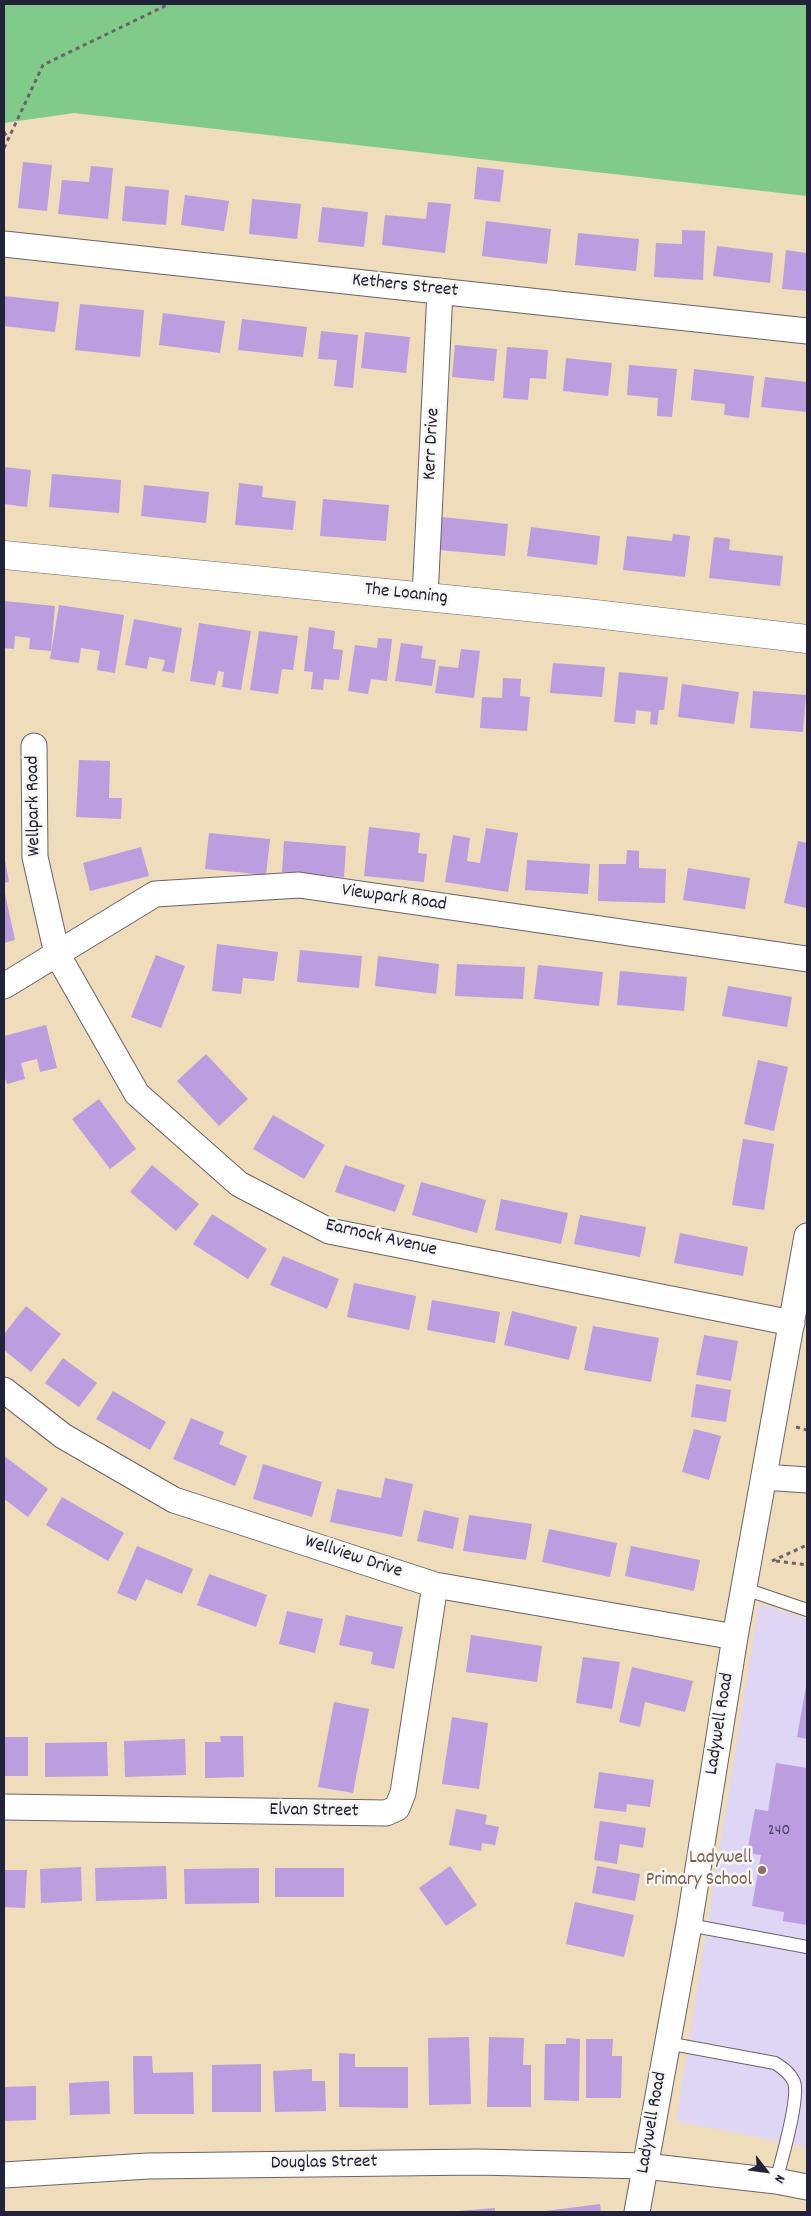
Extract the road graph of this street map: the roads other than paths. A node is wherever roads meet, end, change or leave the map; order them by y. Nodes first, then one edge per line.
1 (4, 244) edge
2 (440, 291) junction
3 (807, 331) edge
4 (4, 555) edge
5 (425, 597) junction
6 (807, 639) edge
7 (34, 746) dead end
8 (57, 954) junction
9 (807, 959) edge
10 (4, 986) edge
11 (806, 1250) edge
12 (792, 1323) junction
13 (4, 1390) edge
14 (764, 1477) junction
15 (807, 1480) edge
16 (746, 1581) junction
17 (435, 1585) junction
18 (807, 1610) edge
19 (735, 1637) junction
20 (4, 1807) edge
21 (689, 1925) junction
22 (807, 1947) edge
23 (667, 2043) junction
24 (645, 2166) junction
25 (4, 2176) edge
26 (776, 2181) junction
27 (807, 2187) edge
28 (637, 2212) edge

1 - 2 street, Kethers Street
2 - 3 street, Kethers Street
2 - 5 street, Kerr Drive
4 - 5 street, The Loaning
5 - 6 street, The Loaning
7 - 8 street, Wellpark Road
8 - 9 street, Viewpark Road
8 - 10 street, Viewpark Road
8 - 12 street, Earnock Avenue
11 - 12 street, Ladywell Road
12 - 14 street, Ladywell Road
13 - 17 street, Wellview Drive
14 - 15 street
14 - 16 street, Ladywell Road
16 - 18 lane
16 - 19 street, Ladywell Road
17 - 19 street, Wellview Drive
17 - 20 street, Elvan Street
19 - 21 street, Ladywell Road
21 - 22 lane
21 - 23 street, Ladywell Road
23 - 24 street, Ladywell Road
23 - 26 lane
24 - 25 street, Douglas Street
24 - 26 street, Douglas Street
24 - 28 street, Ladywell Road
26 - 27 street, Douglas Street

